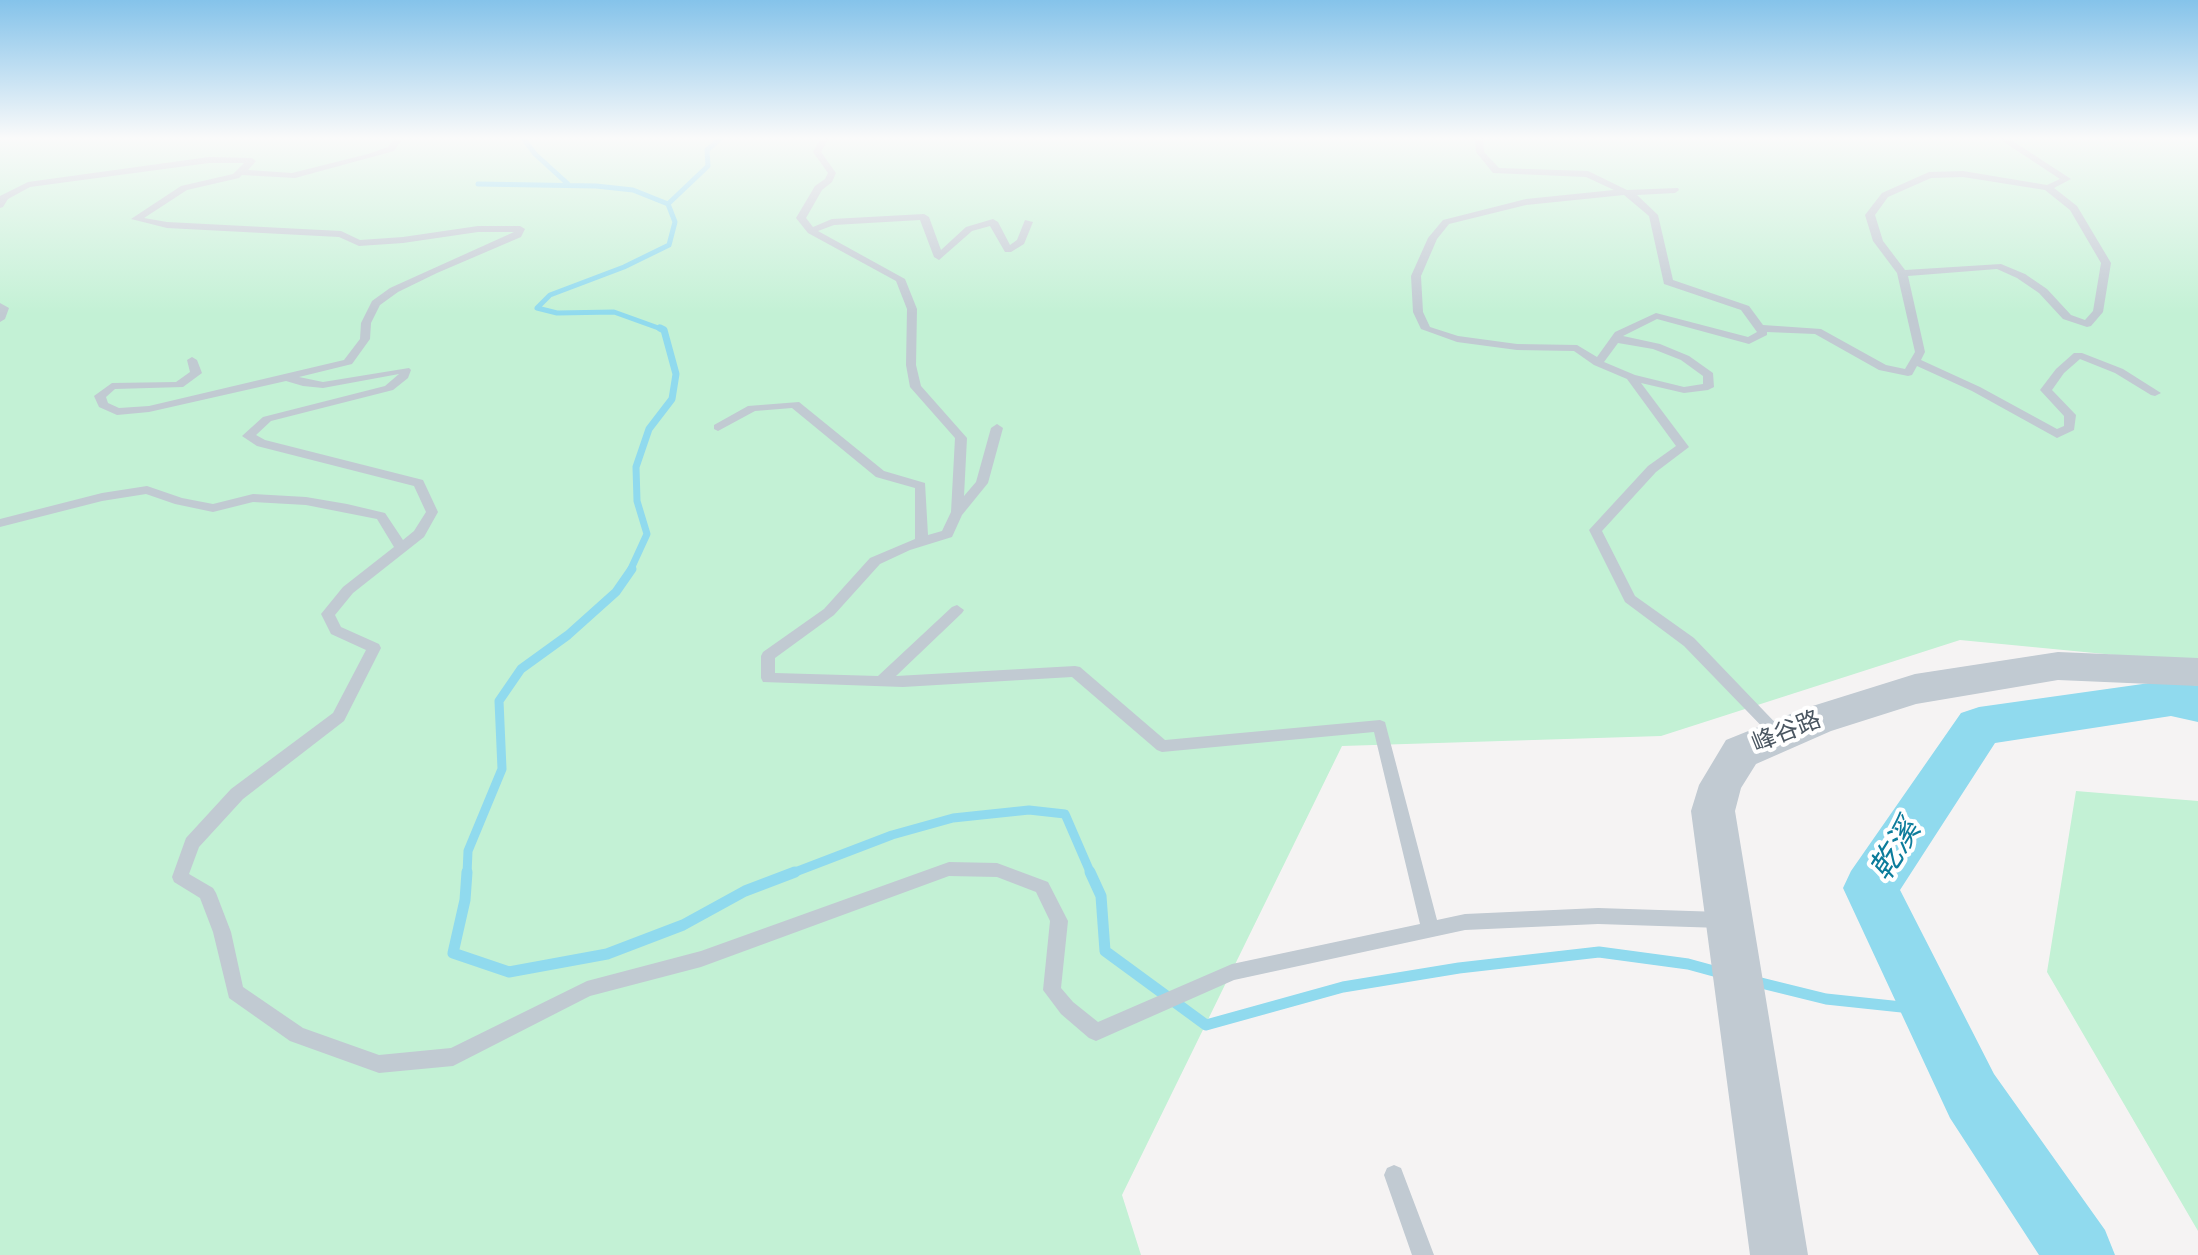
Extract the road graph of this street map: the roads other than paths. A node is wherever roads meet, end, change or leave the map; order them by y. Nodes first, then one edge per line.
1 (171, 197) edge
2 (813, 197) edge
3 (1579, 197) edge
4 (1630, 197) edge
5 (1884, 197) edge
6 (2059, 197) edge
7 (1028, 222) dead end
8 (811, 231) junction
9 (1902, 273) junction
10 (0, 306) edge
11 (0, 319) edge
12 (1760, 328) junction
13 (1615, 339) junction
14 (192, 360) dead end
15 (1915, 361) junction
16 (1598, 363) junction
17 (287, 377) junction
18 (1631, 377) junction
19 (2155, 393) dead end
20 (718, 427) dead end
21 (997, 428) dead end
22 (957, 512) junction
23 (0, 523) edge
24 (922, 542) junction
25 (401, 548) junction
26 (957, 610) dead end
27 (2198, 672) edge
28 (881, 682) junction
29 (1780, 736) junction
30 (1729, 920) junction
31 (1430, 928) junction
32 (1394, 1175) dead end
33 (1423, 1255) edge
34 (1779, 1255) edge

1 - 17 lane
2 - 8 lane
3 - 16 lane
4 - 12 lane
5 - 9 lane
6 - 9 lane
7 - 8 lane
8 - 22 lane
9 - 15 lane
10 - 11 lane
12 - 13 lane
12 - 15 lane
13 - 16 lane
13 - 18 lane
14 - 17 lane
15 - 19 lane
16 - 18 lane
17 - 25 lane
18 - 29 lane
20 - 24 lane
21 - 22 lane
22 - 24 lane
23 - 25 lane
24 - 28 lane
25 - 31 lane
26 - 28 lane
27 - 29 street, 峰谷路
28 - 31 lane
29 - 30 street, 峰谷路
30 - 31 lane
30 - 34 street, 峰谷路
32 - 33 lane

